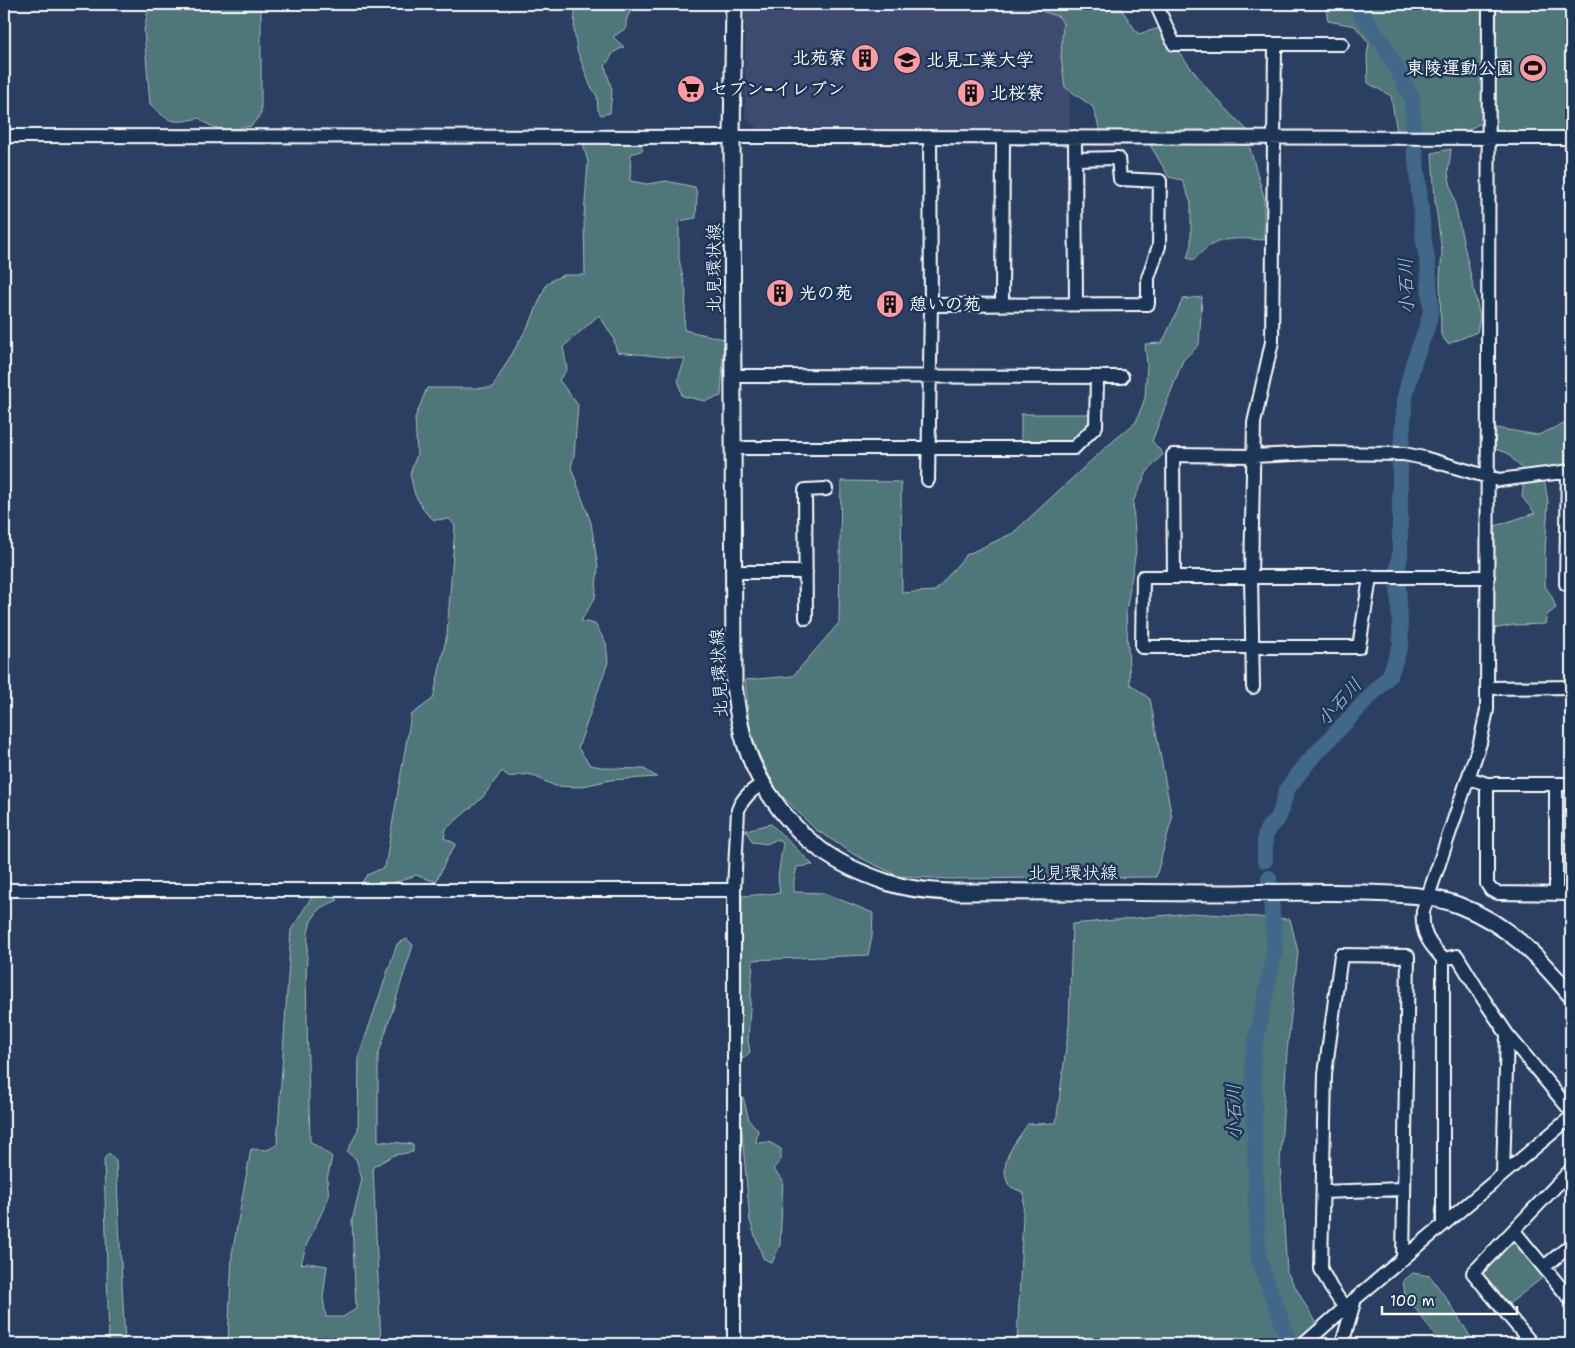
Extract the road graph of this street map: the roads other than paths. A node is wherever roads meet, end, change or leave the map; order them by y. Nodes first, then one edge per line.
1 (734, 4) edge
2 (1156, 4) edge
3 (1489, 4) edge
4 (1342, 44) dead end
5 (1275, 45) junction
6 (4, 136) edge
7 (732, 137) junction
8 (930, 137) junction
9 (1003, 137) junction
10 (1075, 137) junction
11 (1275, 138) junction
12 (1489, 138) junction
13 (1571, 138) edge
14 (1076, 159) junction
15 (1002, 304) junction
16 (1076, 304) junction
17 (931, 305) junction
18 (930, 375) junction
19 (733, 376) junction
20 (1122, 377) dead end
21 (1097, 378) junction
22 (734, 448) junction
23 (929, 449) junction
24 (1253, 456) junction
25 (1570, 472) edge
26 (1488, 478) junction
27 (928, 480) dead end
28 (826, 489) dead end
29 (734, 572) junction
30 (806, 572) junction
31 (1251, 576) junction
32 (1174, 577) junction
33 (1370, 578) junction
34 (1488, 578) junction
35 (1566, 584) dead end
36 (806, 618) dead end
37 (1253, 646) junction
38 (1253, 687) dead end
39 (1571, 687) edge
40 (1487, 688) junction
41 (1468, 778) junction
42 (762, 784) junction
43 (1487, 784) junction
44 (1556, 784) junction
45 (1571, 784) edge
46 (4, 890) edge
47 (734, 890) junction
48 (1556, 894) junction
49 (1571, 894) edge
50 (1428, 897) junction
51 (1443, 959) junction
52 (1571, 996) edge
53 (1507, 1034) junction
54 (1571, 1111) edge
55 (1571, 1117) edge
56 (1571, 1170) edge
57 (1503, 1174) junction
58 (1403, 1189) junction
59 (1323, 1192) junction
60 (1443, 1224) junction
61 (1514, 1232) junction
62 (1571, 1245) edge
63 (1403, 1259) junction
64 (1544, 1267) junction
65 (1355, 1299) junction
66 (1571, 1300) edge
67 (1345, 1308) junction
68 (734, 1344) edge
69 (1304, 1344) edge
70 (1342, 1344) edge
71 (1532, 1344) edge

1 - 7 main road, 北見環状線
2 - 5 street
3 - 12 street
4 - 5 street
5 - 11 street
6 - 7 street
7 - 8 street
7 - 19 main road, 北見環状線
8 - 9 street
8 - 17 street
9 - 10 street
9 - 15 street
10 - 11 street
10 - 14 street
11 - 12 street
11 - 24 street
12 - 13 street
12 - 26 street
14 - 16 street
14 - 16 street
15 - 16 street
15 - 17 street
17 - 18 street
18 - 19 street
18 - 21 street
18 - 23 street
19 - 22 main road, 北見環状線
20 - 21 street
21 - 23 street
22 - 23 street
22 - 29 main road, 北見環状線
23 - 27 street
24 - 26 street
24 - 31 street
24 - 32 street
25 - 26 street
25 - 35 street
26 - 34 street
28 - 30 street
29 - 30 street
29 - 42 main road, 北見環状線
30 - 36 street
31 - 32 street
31 - 33 street
31 - 37 street
32 - 37 street
33 - 34 street
33 - 37 street
34 - 40 street
37 - 38 street
39 - 40 street
40 - 41 street
41 - 43 street
41 - 50 street
42 - 47 street
42 - 50 main road, 北見環状線
43 - 44 street
43 - 48 street
44 - 45 street
44 - 48 street
46 - 47 street
47 - 68 street
48 - 49 street
50 - 51 street
50 - 52 main road, 北見環状線
51 - 53 street
51 - 60 street
53 - 54 street
53 - 57 street
55 - 57 street
56 - 61 street
57 - 60 street
58 - 59 street
58 - 59 street
58 - 63 street
59 - 67 street
60 - 63 street
61 - 64 street
61 - 71 street
62 - 64 street
63 - 65 street
64 - 66 street
65 - 67 street
65 - 70 street
67 - 69 street

